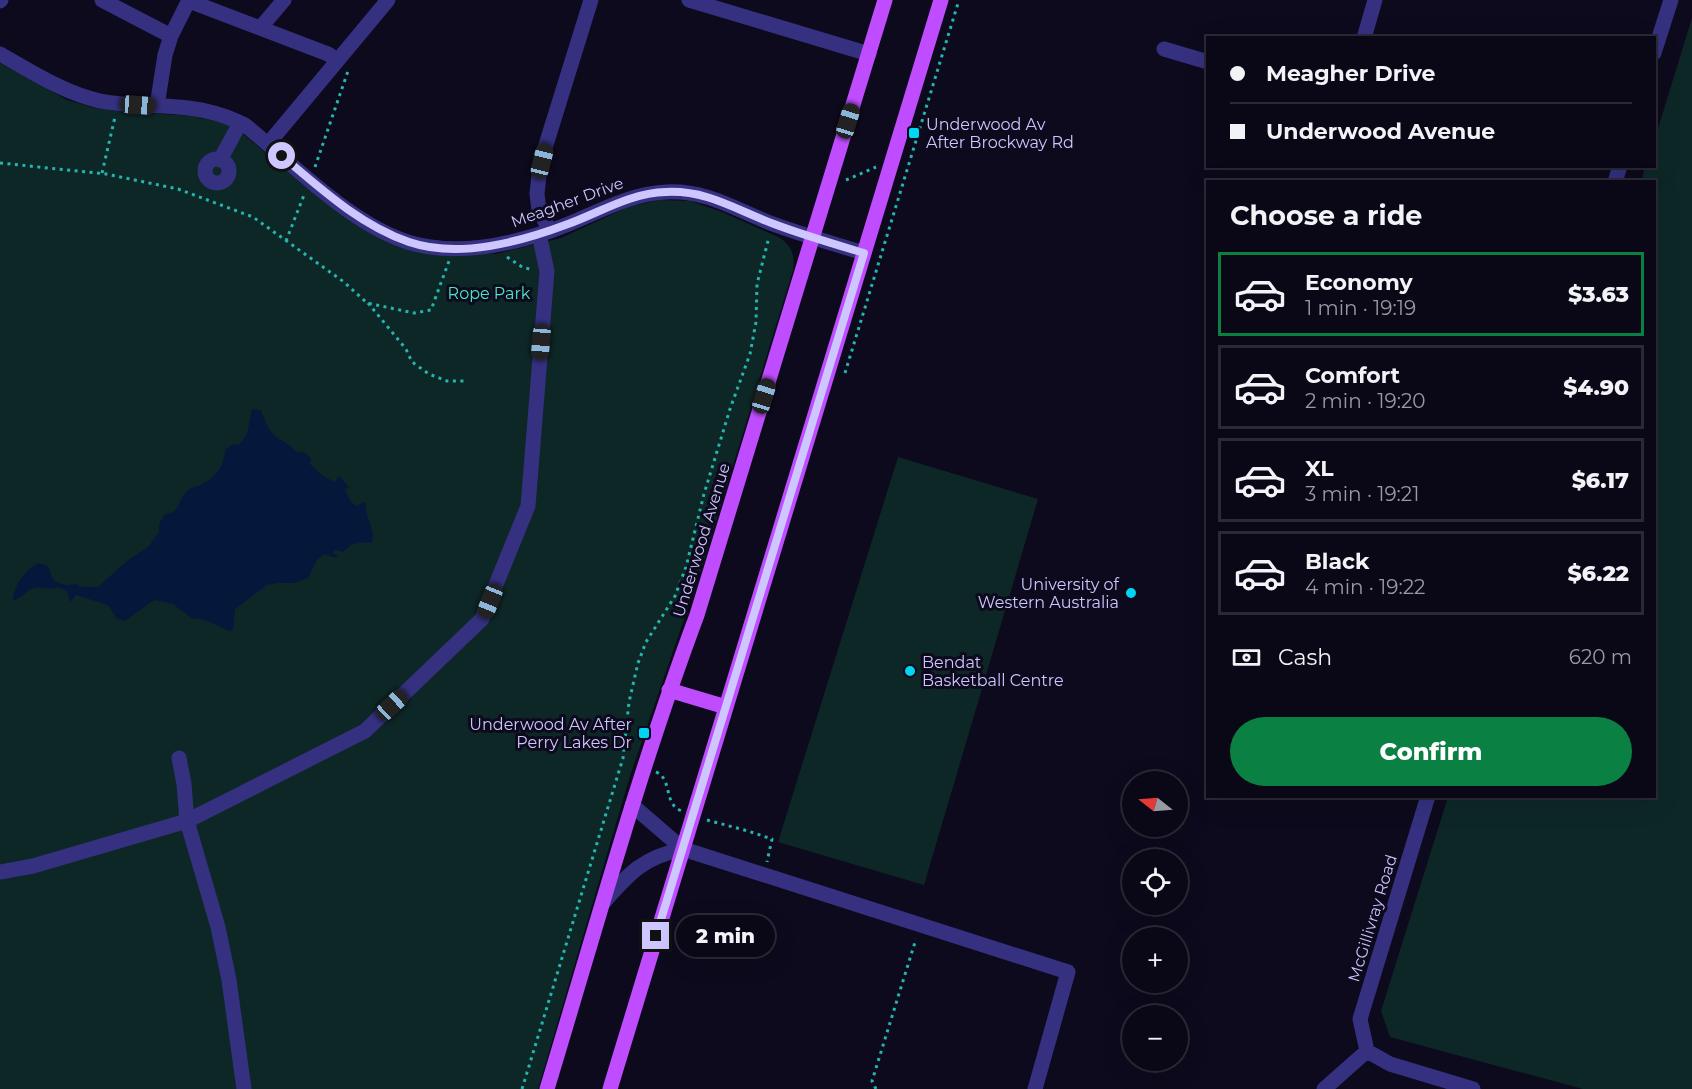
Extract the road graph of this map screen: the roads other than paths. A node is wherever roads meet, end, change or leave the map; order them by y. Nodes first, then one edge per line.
1 (102, 0) edge
2 (189, 0) edge
3 (284, 0) edge
4 (388, 0) edge
5 (591, 0) edge
6 (689, 0) edge
7 (885, 0) edge
8 (941, 0) edge
9 (1375, 0) edge
10 (1671, 0) edge
11 (261, 27) junction
12 (171, 36) junction
13 (1365, 36) edge
14 (1656, 47) edge
15 (1164, 49) dead end
16 (0, 54) edge
17 (869, 54) junction
18 (1206, 61) edge
19 (342, 65) junction
20 (157, 106) junction
21 (240, 123) junction
22 (268, 144) junction
23 (220, 159) dead end
24 (544, 233) junction
25 (813, 237) junction
26 (864, 253) junction
27 (669, 690) junction
28 (726, 707) junction
29 (179, 758) dead end
30 (1427, 798) edge
31 (632, 805) junction
32 (187, 821) junction
33 (683, 849) junction
34 (0, 872) edge
35 (604, 902) junction
36 (1367, 1051) junction
37 (244, 1089) edge
38 (546, 1089) edge
39 (610, 1089) edge
40 (1035, 1089) edge
41 (1324, 1089) edge
42 (1473, 1089) edge

1 - 12 street
2 - 11 street
2 - 12 street
3 - 11 street
4 - 19 street
5 - 24 street
6 - 17 street
7 - 17 main road, Underwood Avenue
8 - 26 main road
9 - 13 street
10 - 14 street
11 - 19 street
12 - 20 street
15 - 18 street
16 - 20 street, Meagher Drive
17 - 25 main road, Underwood Avenue
19 - 22 street
20 - 21 street, Meagher Drive
21 - 22 street, Meagher Drive
21 - 23 street
22 - 24 street, Meagher Drive
24 - 25 street, Meagher Drive
24 - 32 street
25 - 26 street, Meagher Drive
25 - 27 main road, Underwood Avenue
26 - 28 main road
27 - 28 main road
27 - 31 main road, Underwood Avenue
28 - 33 main road
29 - 32 street
30 - 36 street, McGillivray Road
31 - 33 street
31 - 35 main road, Underwood Avenue
32 - 34 street
32 - 37 street
33 - 35 street
33 - 39 main road
33 - 40 street
35 - 38 main road, Underwood Avenue
36 - 41 street
36 - 42 street

